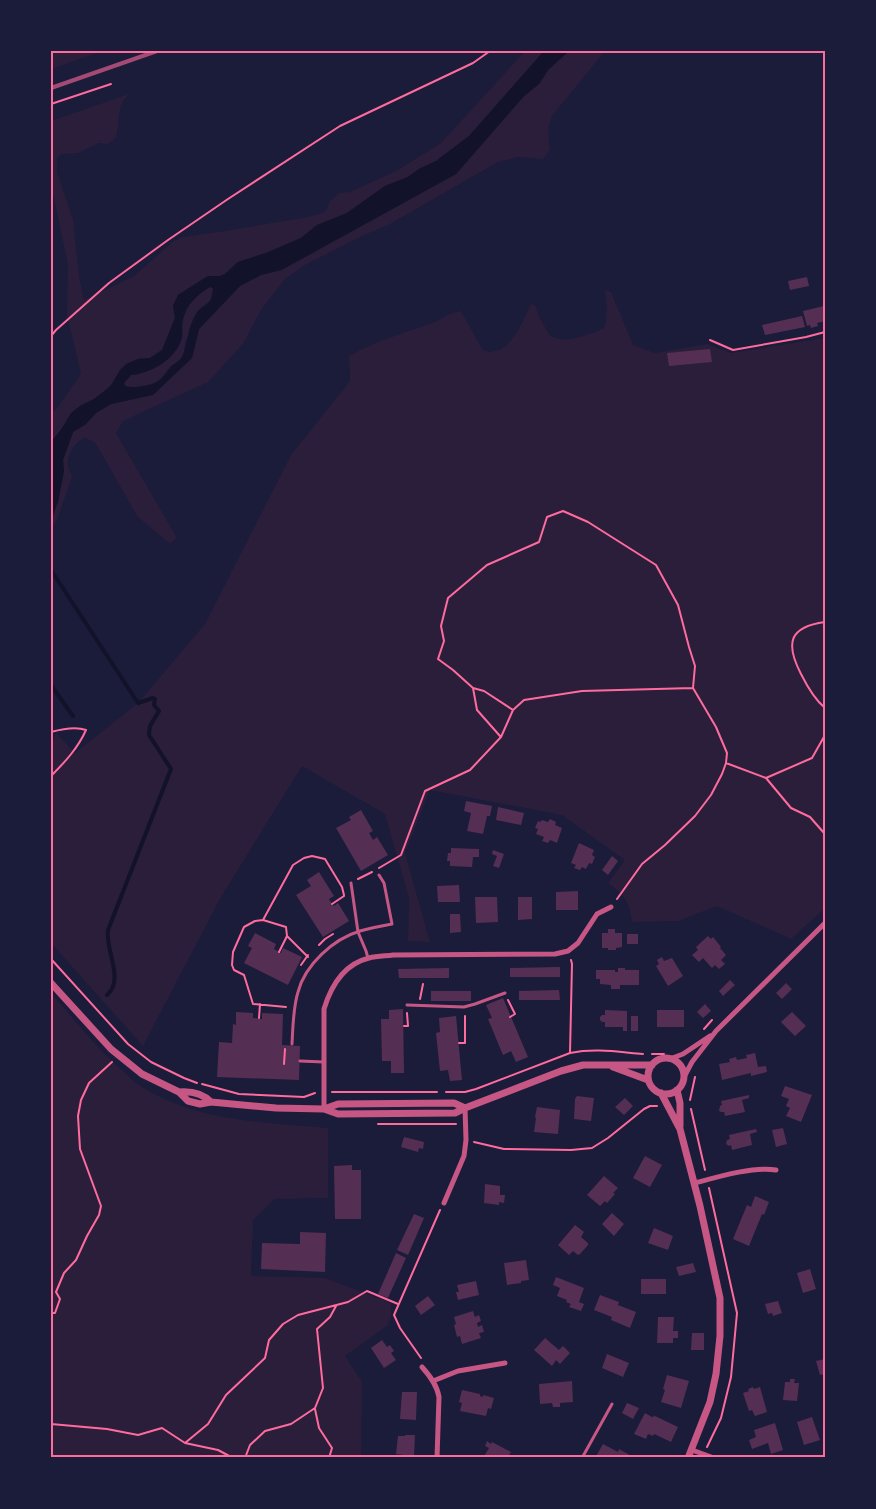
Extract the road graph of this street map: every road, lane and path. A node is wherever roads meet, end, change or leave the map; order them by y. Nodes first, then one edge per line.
1 (490, 51) edge
2 (111, 84) dead end
3 (51, 105) edge
4 (825, 332) edge
5 (51, 336) edge
6 (710, 340) dead end
7 (825, 622) edge
8 (473, 688) junction
9 (693, 688) junction
10 (825, 708) edge
11 (513, 710) junction
12 (51, 732) edge
13 (825, 735) edge
14 (501, 737) junction
15 (726, 763) junction
16 (51, 776) edge
17 (766, 778) junction
18 (825, 840) edge
19 (379, 875) dead end
20 (351, 883) joint
21 (332, 904) dead end
22 (611, 906) joint
23 (263, 920) junction
24 (825, 923) edge
25 (358, 932) junction
26 (287, 936) junction
27 (568, 951) junction
28 (279, 952) dead end
29 (368, 958) junction
30 (51, 959) edge
31 (314, 963) junction
32 (51, 983) edge
33 (423, 984) dead end
34 (505, 993) joint
35 (260, 1004) junction
36 (407, 1005) joint
37 (417, 1005) junction
38 (464, 1007) junction
39 (295, 1008) junction
40 (510, 1017) dead end
41 (259, 1018) dead end
42 (404, 1026) dead end
43 (716, 1032) junction
44 (459, 1043) dead end
45 (285, 1044) dead end
46 (292, 1044) dead end
47 (570, 1053) junction
48 (683, 1054) junction
49 (119, 1056) junction
50 (670, 1059) junction
51 (300, 1061) dead end
52 (324, 1062) junction
53 (284, 1064) dead end
54 (604, 1065) junction
55 (652, 1065) junction
56 (684, 1077) junction
57 (648, 1080) junction
58 (677, 1090) junction
59 (324, 1092) junction
60 (661, 1093) junction
61 (667, 1106) junction
62 (465, 1108) junction
63 (324, 1109) junction
64 (680, 1129) junction
65 (470, 1141) dead end
66 (776, 1170) dead end
67 (695, 1183) junction
68 (444, 1203) joint
69 (398, 1304) junction
70 (337, 1305) junction
71 (51, 1313) edge
72 (505, 1363) dead end
73 (422, 1366) joint
74 (433, 1381) junction
75 (612, 1404) dead end
76 (315, 1408) junction
77 (51, 1424) edge
78 (185, 1443) junction
79 (692, 1450) junction
80 (233, 1458) edge
81 (245, 1458) edge
82 (329, 1458) edge
83 (437, 1458) edge
84 (582, 1458) edge
85 (688, 1458) edge
86 (714, 1458) edge

1 - 5 path
2 - 3 path
4 - 6 path
7 - 10 path
8 - 9 path
8 - 11 path
8 - 14 path
9 - 11 path
9 - 15 path
11 - 14 path
12 - 16 path
13 - 17 path
14 - 20 path
15 - 17 path
15 - 22 path
17 - 18 path
19 - 25 lane
20 - 25 lane
21 - 23 path
22 - 27 street
23 - 26 path
23 - 35 path
24 - 43 street
25 - 29 lane
25 - 31 lane
26 - 28 path
26 - 31 path
27 - 29 street
27 - 47 path
29 - 52 street
30 - 59 path
31 - 39 lane
32 - 49 street
33 - 37 path
34 - 38 lane
34 - 40 path
35 - 39 path
35 - 41 path
36 - 37 lane
36 - 42 path
37 - 38 lane
38 - 44 path
39 - 46 lane
43 - 48 street
43 - 56 street
45 - 53 path
47 - 48 path
47 - 59 path
48 - 50 street
49 - 63 street
49 - 71 path
50 - 55 street
50 - 56 street
51 - 52 lane
52 - 59 street
54 - 55 street
54 - 57 street
54 - 62 street
55 - 57 street
56 - 58 street
57 - 60 street
58 - 60 street
58 - 64 street
59 - 63 street
60 - 61 street
61 - 64 street
61 - 65 path
62 - 63 street
62 - 68 street
64 - 67 street
66 - 67 street
67 - 79 street
68 - 69 path
69 - 70 path
69 - 73 path
70 - 76 path
70 - 78 path
72 - 74 street
73 - 74 street
74 - 83 street
75 - 84 lane
76 - 81 path
76 - 82 path
77 - 78 path
78 - 80 path
79 - 85 street
79 - 86 street

